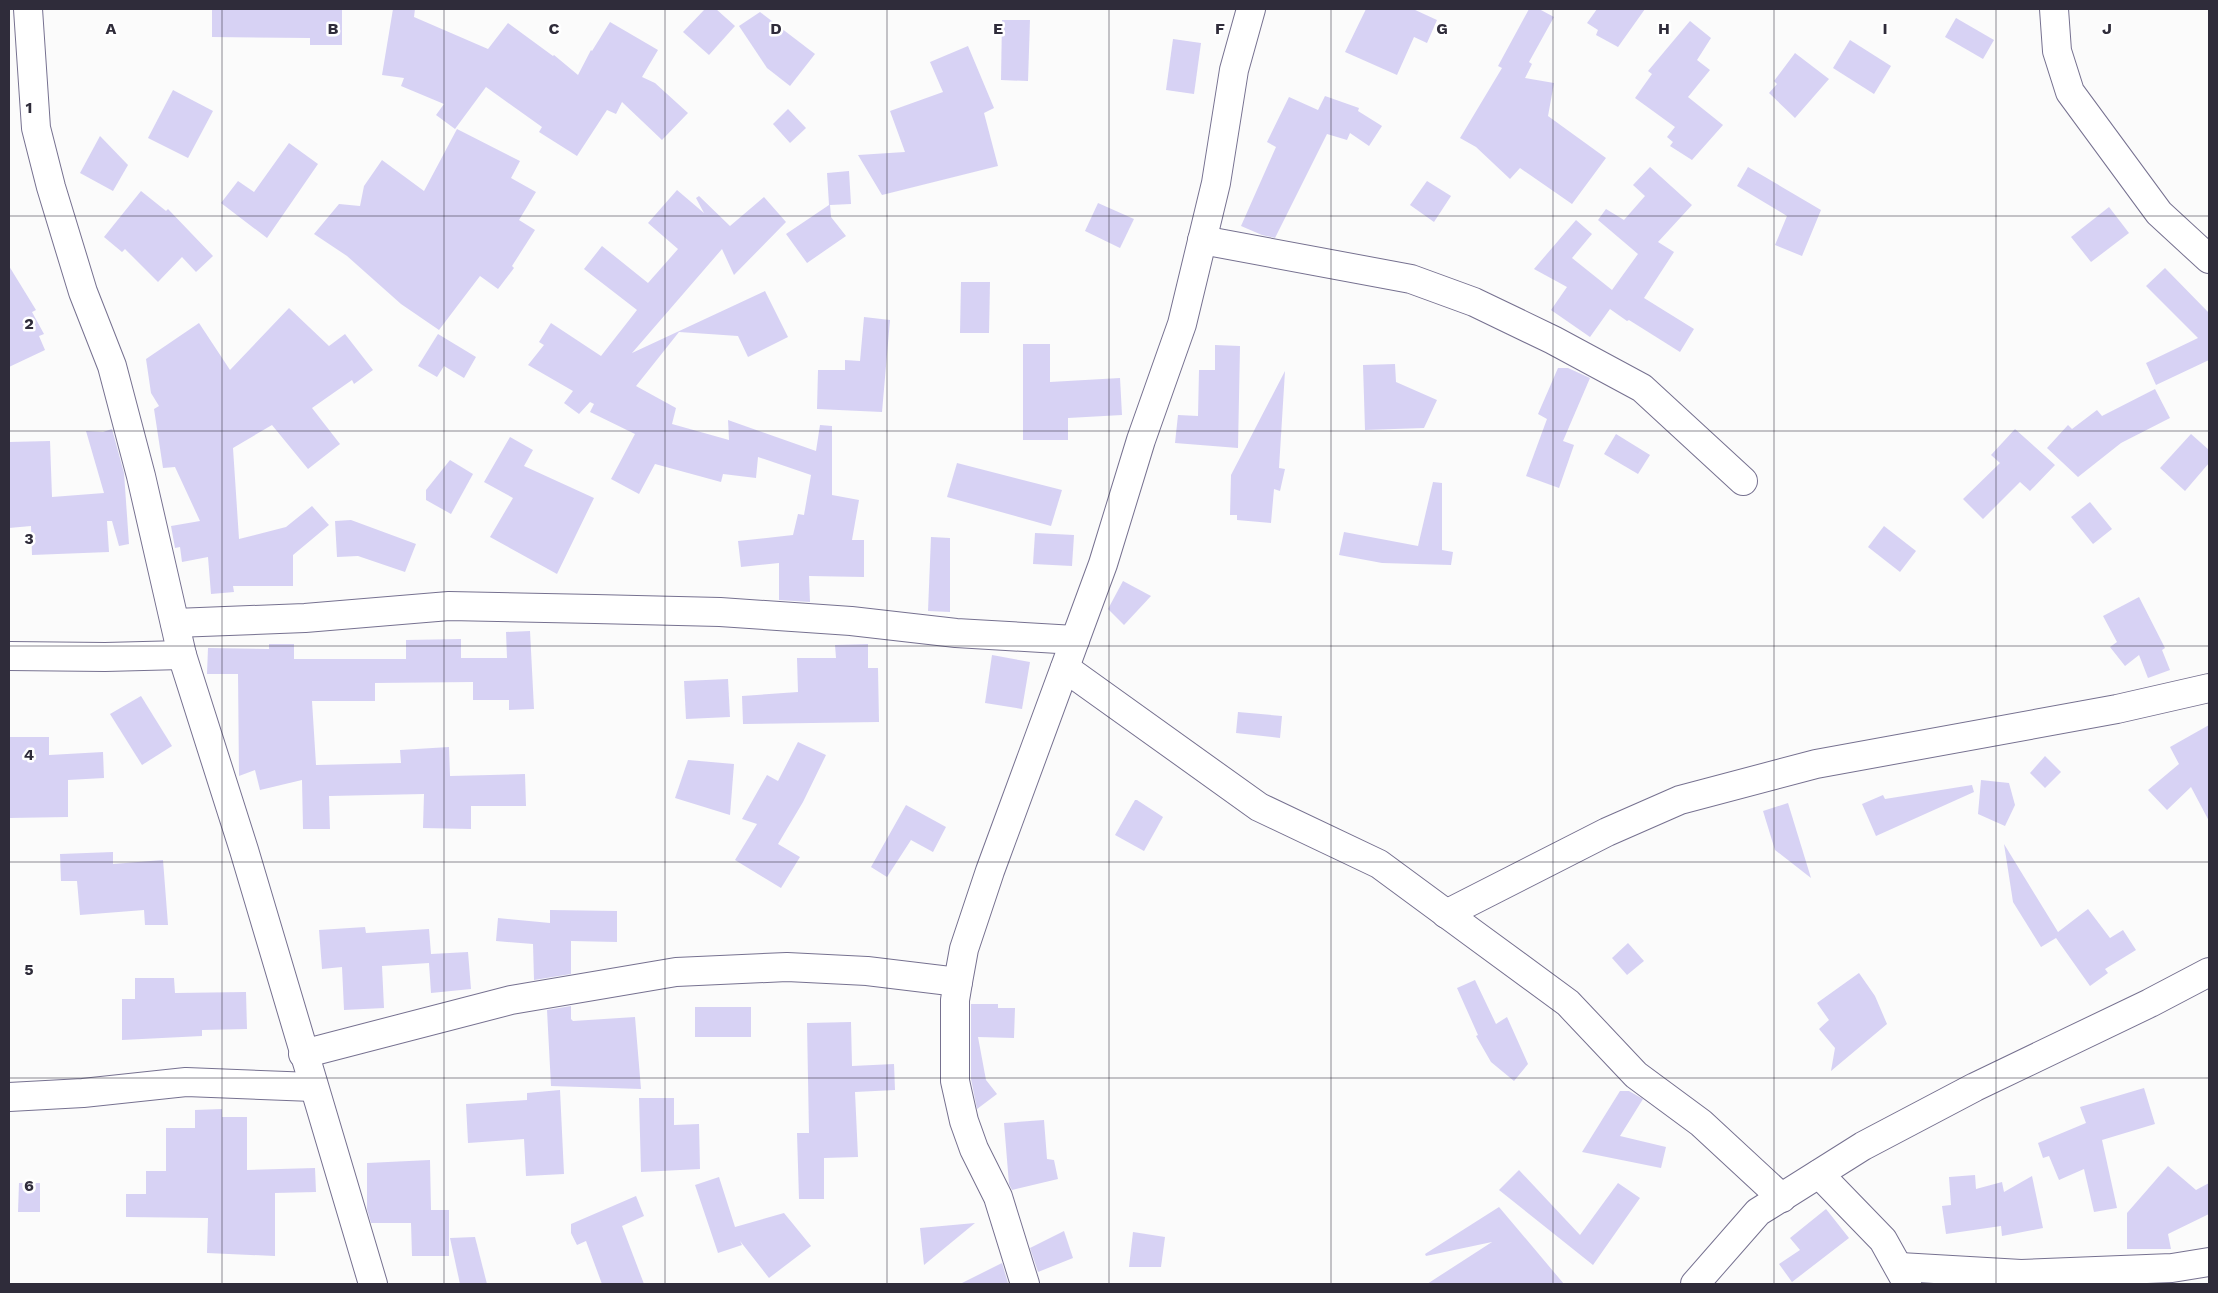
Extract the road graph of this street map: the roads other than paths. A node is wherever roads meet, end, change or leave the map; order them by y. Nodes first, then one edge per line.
1 (28, 9) edge
2 (1251, 9) edge
3 (2054, 9) edge
4 (1202, 240) junction
5 (2209, 259) edge
6 (1743, 481) dead end
7 (175, 623) junction
8 (1075, 640) junction
9 (182, 655) junction
10 (9, 656) edge
11 (1065, 668) junction
12 (2209, 688) edge
13 (1446, 914) junction
14 (2209, 972) edge
15 (958, 982) junction
16 (303, 1054) junction
17 (313, 1087) junction
18 (9, 1097) edge
19 (1819, 1174) junction
20 (1782, 1198) junction
21 (2209, 1262) edge
22 (1904, 1276) edge
23 (373, 1284) edge
24 (1025, 1284) edge
25 (1695, 1284) edge

1 - 7 street
2 - 4 street
3 - 5 street
4 - 6 street
4 - 8 street
7 - 8 street
7 - 9 street
8 - 11 street
9 - 10 street
9 - 16 street
11 - 13 street
11 - 15 street
12 - 13 street
13 - 20 street
14 - 19 street
15 - 16 street
15 - 24 street
16 - 17 street
17 - 18 street
17 - 23 street
19 - 20 street
19 - 22 street
20 - 25 street
21 - 22 street

